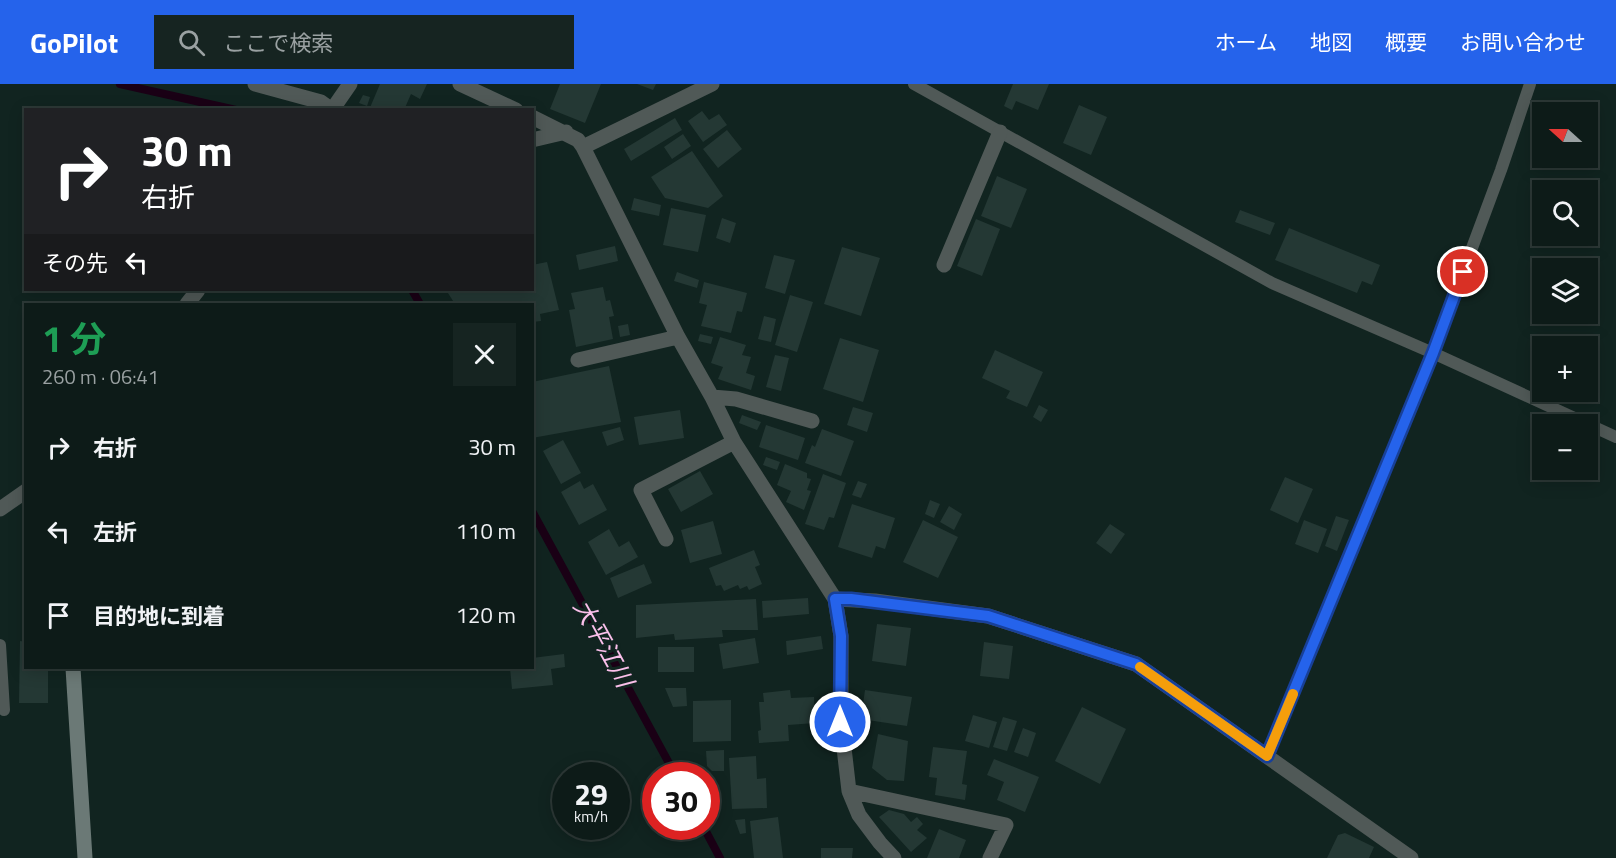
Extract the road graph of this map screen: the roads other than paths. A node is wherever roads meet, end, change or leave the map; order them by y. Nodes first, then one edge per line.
1 (255, 84) edge
2 (350, 84) edge
3 (460, 84) edge
4 (712, 84) edge
5 (914, 84) edge
6 (1530, 84) edge
7 (329, 108) edge
8 (333, 108) edge
9 (512, 108) edge
10 (534, 118) edge
11 (566, 132) junction
12 (1000, 132) junction
13 (534, 140) edge
14 (583, 147) junction
15 (944, 265) dead end
16 (197, 291) edge
17 (188, 303) edge
18 (678, 337) junction
19 (1433, 353) junction
20 (578, 360) dead end
21 (712, 397) junction
22 (812, 421) dead end
23 (1616, 437) edge
24 (734, 442) junction
25 (24, 492) edge
26 (0, 509) edge
27 (666, 539) dead end
28 (835, 599) junction
29 (0, 645) edge
30 (73, 669) edge
31 (4, 710) dead end
32 (1267, 756) junction
33 (849, 791) junction
34 (1393, 852) edge
35 (85, 858) edge
36 (894, 858) edge
37 (990, 858) edge
38 (1411, 858) edge

1 - 7 street
2 - 8 street
3 - 9 street
4 - 14 street
5 - 12 lane
6 - 19 lane
10 - 11 street
11 - 13 street
11 - 14 street
12 - 15 street
12 - 19 lane
14 - 18 street
16 - 17 street
18 - 20 street
18 - 21 street
19 - 23 lane
19 - 32 lane
21 - 22 street
21 - 24 street
24 - 27 street
24 - 28 street
25 - 26 street
28 - 32 street
28 - 33 street
29 - 31 lane
30 - 35 street
32 - 34 street
33 - 36 street
33 - 37 street
34 - 38 street

